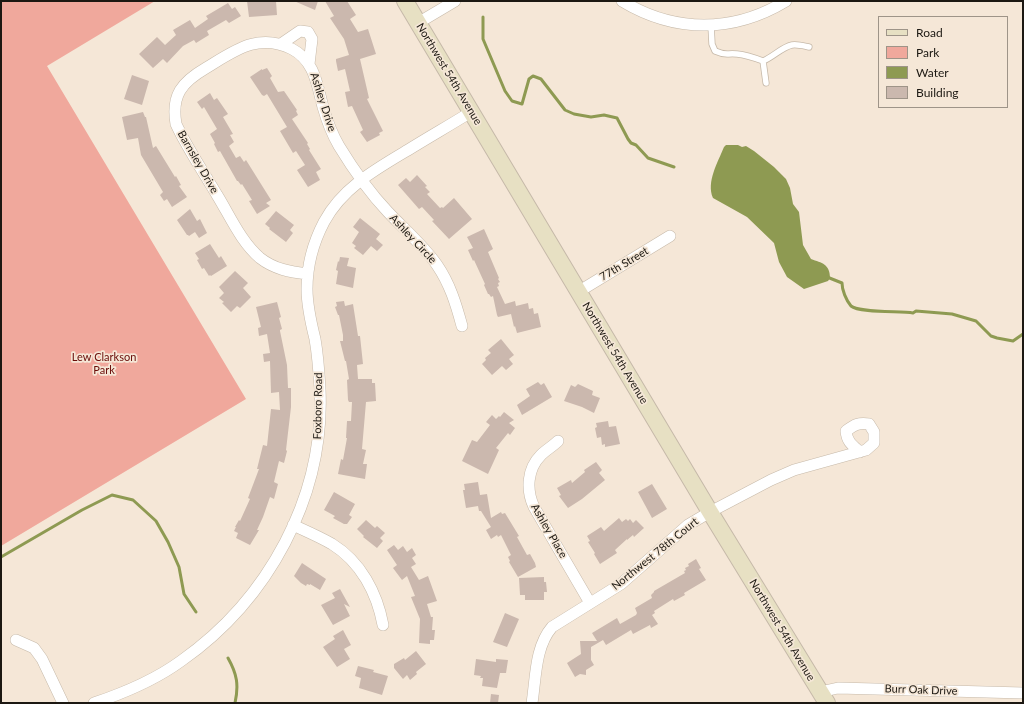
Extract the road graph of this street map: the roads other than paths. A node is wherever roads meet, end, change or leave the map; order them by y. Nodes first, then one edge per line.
1 (405, 1) edge
2 (455, 1) edge
3 (622, 1) edge
4 (786, 1) edge
5 (418, 23) junction
6 (711, 25) junction
7 (281, 44) junction
8 (809, 47) dead end
9 (296, 51) joint
10 (763, 62) junction
11 (309, 64) junction
12 (766, 83) dead end
13 (472, 112) junction
14 (362, 180) junction
15 (670, 236) dead end
16 (308, 274) junction
17 (578, 292) junction
18 (462, 326) dead end
19 (558, 441) dead end
20 (860, 452) dead end
21 (710, 512) junction
22 (293, 525) junction
23 (590, 603) junction
24 (383, 625) dead end
25 (16, 640) dead end
26 (1023, 693) edge
27 (823, 698) edge
28 (63, 703) edge
29 (94, 703) edge
30 (532, 703) edge

1 - 5 street, Northwest 54th Avenue
2 - 5 street
3 - 6 street
4 - 6 street
5 - 13 street, Northwest 54th Avenue
6 - 10 lane
7 - 9 street, Barnsley Drive
7 - 11 street, Ashley Drive
7 - 16 street, Barnsley Drive
8 - 10 lane
9 - 11 street, Ashley Drive
10 - 12 lane
11 - 14 street, Ashley Drive
13 - 14 street, Foxboro Road
13 - 17 street, Northwest 54th Avenue
14 - 16 street, Foxboro Road
14 - 18 street, Ashley Circle
15 - 17 street, 77th Street
16 - 22 street, Foxboro Road
17 - 21 street, Northwest 54th Avenue
19 - 23 street, Ashley Place
20 - 21 street, Northwest 78th Court
21 - 23 street, Northwest 78th Court
21 - 27 street, Northwest 54th Avenue
22 - 24 street
22 - 29 street, Foxboro Road
23 - 30 street, Northwest 78th Court
25 - 28 street
26 - 27 street, Burr Oak Drive

